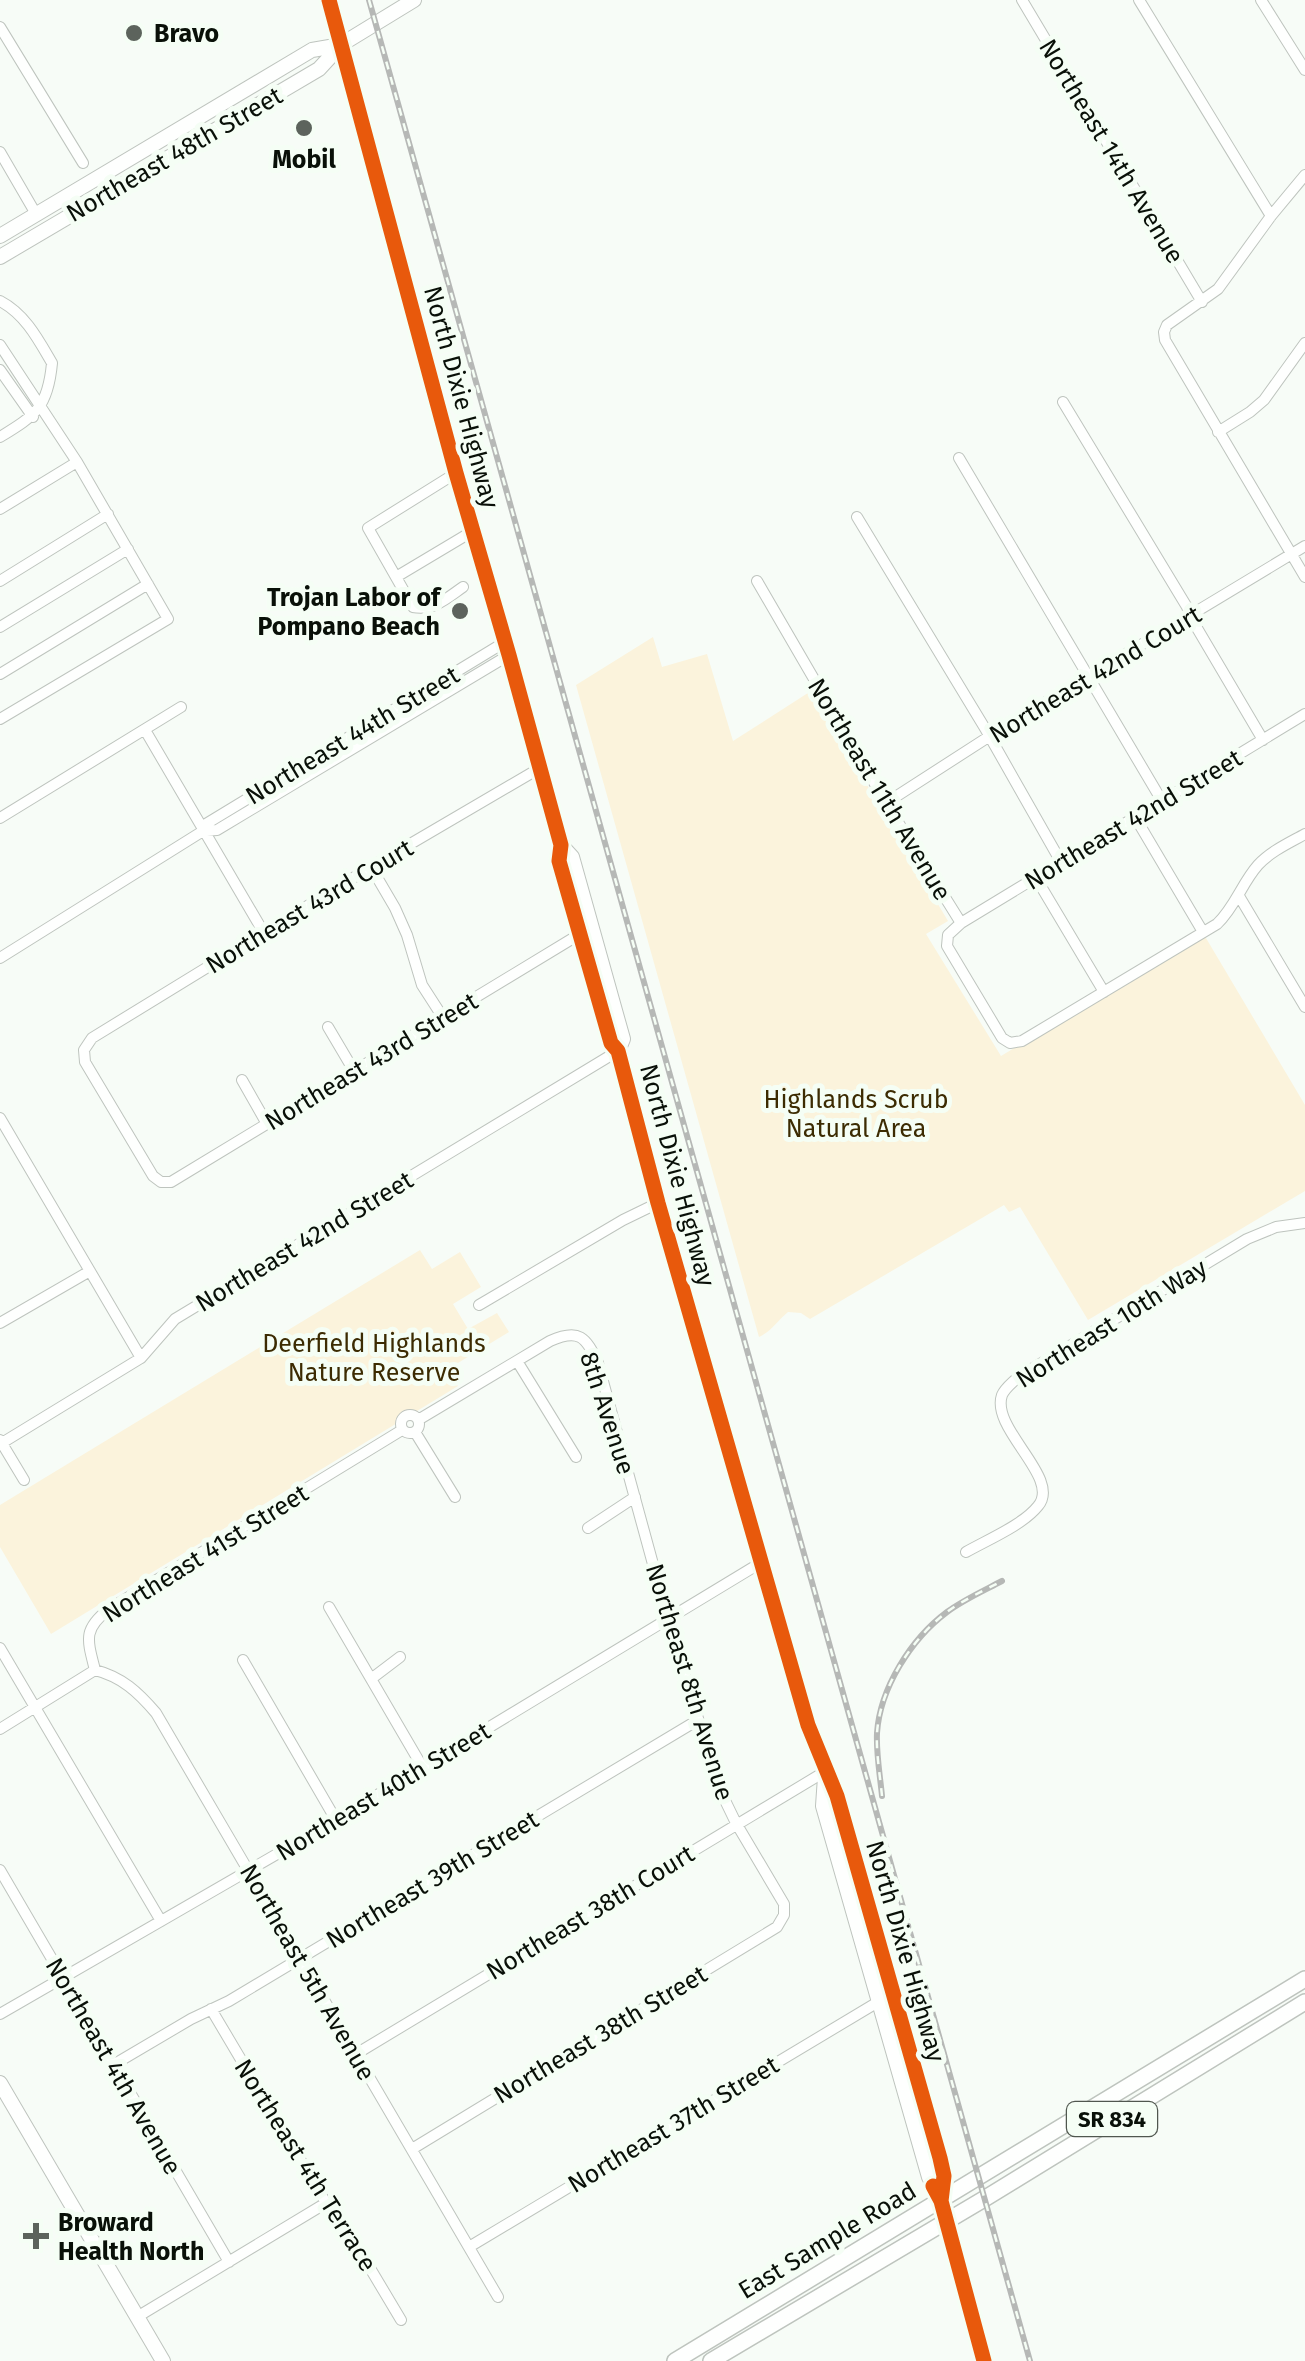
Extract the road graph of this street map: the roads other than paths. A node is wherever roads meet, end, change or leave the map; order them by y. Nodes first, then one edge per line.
1 (328, 0) edge
2 (414, 0) edge
3 (1022, 0) edge
4 (1140, 0) edge
5 (1262, 0) edge
6 (0, 26) edge
7 (342, 44) junction
8 (1305, 70) edge
9 (0, 152) edge
10 (83, 163) dead end
11 (1305, 175) edge
12 (57, 202) junction
13 (36, 214) junction
14 (1271, 216) junction
15 (0, 240) edge
16 (0, 257) edge
17 (0, 301) edge
18 (1202, 302) junction
19 (1305, 343) edge
20 (0, 345) edge
21 (0, 370) edge
22 (1063, 402) dead end
23 (41, 407) junction
24 (32, 417) junction
25 (1218, 432) junction
26 (0, 437) edge
27 (959, 458) dead end
28 (77, 462) junction
29 (456, 472) junction
30 (0, 510) edge
31 (108, 514) junction
32 (857, 516) dead end
33 (473, 531) junction
34 (1305, 546) edge
35 (128, 549) junction
36 (1291, 554) junction
37 (396, 577) junction
38 (1305, 577) edge
39 (0, 580) edge
40 (757, 581) dead end
41 (148, 584) junction
42 (463, 587) dead end
43 (1191, 616) junction
44 (0, 628) edge
45 (507, 648) junction
46 (0, 674) edge
47 (1088, 678) junction
48 (181, 707) dead end
49 (1305, 714) edge
50 (0, 719) edge
51 (145, 730) junction
52 (989, 737) junction
53 (1263, 740) junction
54 (540, 768) junction
55 (1162, 802) junction
56 (886, 803) junction
57 (0, 818) edge
58 (1135, 818) junction
59 (204, 831) junction
60 (1305, 834) edge
61 (561, 846) junction
62 (1061, 862) junction
63 (371, 867) junction
64 (1036, 878) junction
65 (1239, 896) junction
66 (961, 923) junction
67 (1202, 932) junction
68 (264, 934) junction
69 (580, 934) junction
70 (0, 958) edge
71 (1104, 992) junction
72 (1305, 1007) edge
73 (442, 1016) junction
74 (328, 1027) dead end
75 (618, 1051) junction
76 (354, 1070) junction
77 (242, 1080) dead end
78 (0, 1118) edge
79 (268, 1124) junction
80 (161, 1182) joint
81 (658, 1203) junction
82 (1305, 1223) edge
83 (90, 1271) junction
84 (479, 1305) dead end
85 (0, 1323) edge
86 (142, 1358) junction
87 (517, 1361) junction
88 (416, 1426) junction
89 (1, 1441) edge
90 (576, 1457) dead end
91 (24, 1480) dead end
92 (455, 1496) dead end
93 (635, 1497) junction
94 (588, 1528) dead end
95 (966, 1552) dead end
96 (762, 1562) junction
97 (329, 1607) dead end
98 (668, 1618) junction
99 (0, 1648) edge
100 (400, 1657) dead end
101 (242, 1660) dead end
102 (95, 1670) junction
103 (371, 1679) junction
104 (35, 1708) junction
105 (698, 1720) junction
106 (0, 1730) edge
107 (424, 1768) junction
108 (826, 1771) junction
109 (336, 1820) junction
110 (736, 1823) junction
111 (0, 1870) edge
112 (249, 1871) junction
113 (784, 1915) joint
114 (161, 1921) junction
115 (300, 1958) junction
116 (62, 1978) junction
117 (1305, 1978) edge
118 (878, 2002) junction
119 (1305, 2002) edge
120 (212, 2009) junction
121 (0, 2014) edge
122 (1190, 2048) junction
123 (356, 2054) junction
124 (112, 2065) junction
125 (1178, 2079) junction
126 (0, 2083) edge
127 (412, 2149) junction
128 (940, 2201) junction
129 (326, 2203) junction
130 (946, 2222) junction
131 (469, 2247) junction
132 (229, 2262) junction
133 (498, 2297) dead end
134 (137, 2317) junction
135 (401, 2320) dead end
136 (979, 2359) edge
137 (162, 2361) edge
138 (675, 2361) edge
139 (711, 2361) edge

1 - 7 main road, North Dixie Highway
2 - 7 main road, Northeast 48th Street
3 - 18 street, Northeast 14th Avenue
4 - 14 street
5 - 8 street
6 - 10 street
7 - 12 main road, Northeast 48th Street
7 - 16 main road, Northeast 48th Street
7 - 29 main road, North Dixie Highway
9 - 13 street
11 - 14 street
12 - 13 main road, Northeast 48th Street
12 - 15 main road
13 - 15 main road, Northeast 48th Street
14 - 18 street
17 - 23 street
18 - 25 street
19 - 25 street
20 - 23 street
21 - 24 street
22 - 43 street
23 - 24 street
23 - 28 street
24 - 26 street
25 - 36 street
27 - 47 street
28 - 30 street
28 - 31 street
29 - 33 main road, North Dixie Highway
29 - 37 street
31 - 35 street
31 - 39 street
32 - 52 street
33 - 37 street
33 - 45 main road, North Dixie Highway
34 - 36 street, Northeast 42nd Court
35 - 41 street
35 - 44 street
36 - 38 street
36 - 43 street, Northeast 42nd Court
37 - 42 street
40 - 56 street, Northeast 11th Avenue
41 - 46 street
41 - 50 street
43 - 47 street, Northeast 42nd Court
43 - 53 street
45 - 54 main road, North Dixie Highway
45 - 59 street, Northeast 44th Street
47 - 52 street, Northeast 42nd Court
47 - 55 street
48 - 51 street
49 - 53 street, Northeast 42nd Street
51 - 57 street
51 - 59 street
52 - 56 street, Northeast 42nd Court
52 - 62 street
53 - 55 street, Northeast 42nd Street
54 - 61 main road, North Dixie Highway
54 - 63 street, Northeast 43rd Court
55 - 58 street, Northeast 42nd Street
56 - 66 street, Northeast 11th Avenue
58 - 62 street, Northeast 42nd Street
58 - 67 street
59 - 68 street
59 - 70 street, Northeast 44th Street
60 - 65 street
61 - 69 main road, North Dixie Highway
61 - 75 main road, North Dixie Highway
62 - 64 street, Northeast 42nd Street
63 - 68 street, Northeast 43rd Court
63 - 73 street
64 - 66 street, Northeast 42nd Street
64 - 71 street
65 - 67 street
65 - 72 street
66 - 71 street, Northeast 11th Avenue
67 - 71 street
68 - 80 street, Northeast 43rd Court
69 - 73 street, Northeast 43rd Street
69 - 75 main road, North Dixie Highway
73 - 76 street, Northeast 43rd Street
74 - 76 street
75 - 81 main road, North Dixie Highway
75 - 86 street, Northeast 42nd Street
76 - 79 street, Northeast 43rd Street
77 - 79 street
78 - 83 street
79 - 80 street, Northeast 43rd Street
81 - 84 street
81 - 96 main road, North Dixie Highway
82 - 95 street, Northeast 10th Way
83 - 85 street
83 - 86 street
86 - 89 street, Northeast 42nd Street
87 - 88 street
87 - 90 street
87 - 93 street, 8th Avenue
88 - 92 street
88 - 102 street, Northeast 41st Street
89 - 91 street
93 - 94 street, 8th Avenue
93 - 98 street, Northeast 8th Avenue
96 - 98 street, Northeast 40th Street
96 - 108 main road, North Dixie Highway
97 - 103 street
98 - 105 street, Northeast 8th Avenue
98 - 107 street, Northeast 40th Street
99 - 104 street
100 - 103 street
101 - 109 street
102 - 104 street
102 - 112 street, Northeast 5th Avenue
103 - 107 street
104 - 106 street
104 - 114 street
105 - 110 street, Northeast 8th Avenue
105 - 115 street, Northeast 39th Street
107 - 109 street, Northeast 40th Street
108 - 110 street, Northeast 38th Court
108 - 118 main road, North Dixie Highway
108 - 128 main road, North Dixie Highway
109 - 112 street, Northeast 40th Street
110 - 113 street, Northeast 8th Avenue
110 - 123 street, Northeast 38th Court
111 - 116 street, Northeast 4th Avenue
112 - 114 street, Northeast 40th Street
112 - 115 street, Northeast 5th Avenue
113 - 127 street, Northeast 38th Street
114 - 116 street, Northeast 40th Street
115 - 120 street, Northeast 39th Street
115 - 123 street, Northeast 5th Avenue
116 - 121 street, Northeast 40th Street
116 - 124 street, Northeast 4th Avenue
117 - 122 main road, East Sample Road / SR 834
118 - 128 main road, North Dixie Highway
118 - 131 street, Northeast 37th Street
119 - 125 main road, East Sample Road / SR 834
120 - 124 street, Northeast 39th Street
120 - 129 street, Northeast 4th Terrace
122 - 125 main road
122 - 128 main road, East Sample Road / SR 834
123 - 127 street, Northeast 5th Avenue
124 - 132 street, Northeast 4th Avenue
125 - 130 main road, East Sample Road / SR 834
126 - 134 main road
127 - 131 street, Northeast 5th Avenue
128 - 130 main road, North Dixie Highway
128 - 138 main road, East Sample Road / SR 834
129 - 132 street
129 - 135 street, Northeast 4th Terrace
130 - 136 main road, North Dixie Highway
130 - 139 main road, East Sample Road / SR 834
131 - 133 street, Northeast 5th Avenue
132 - 134 street
134 - 137 main road

